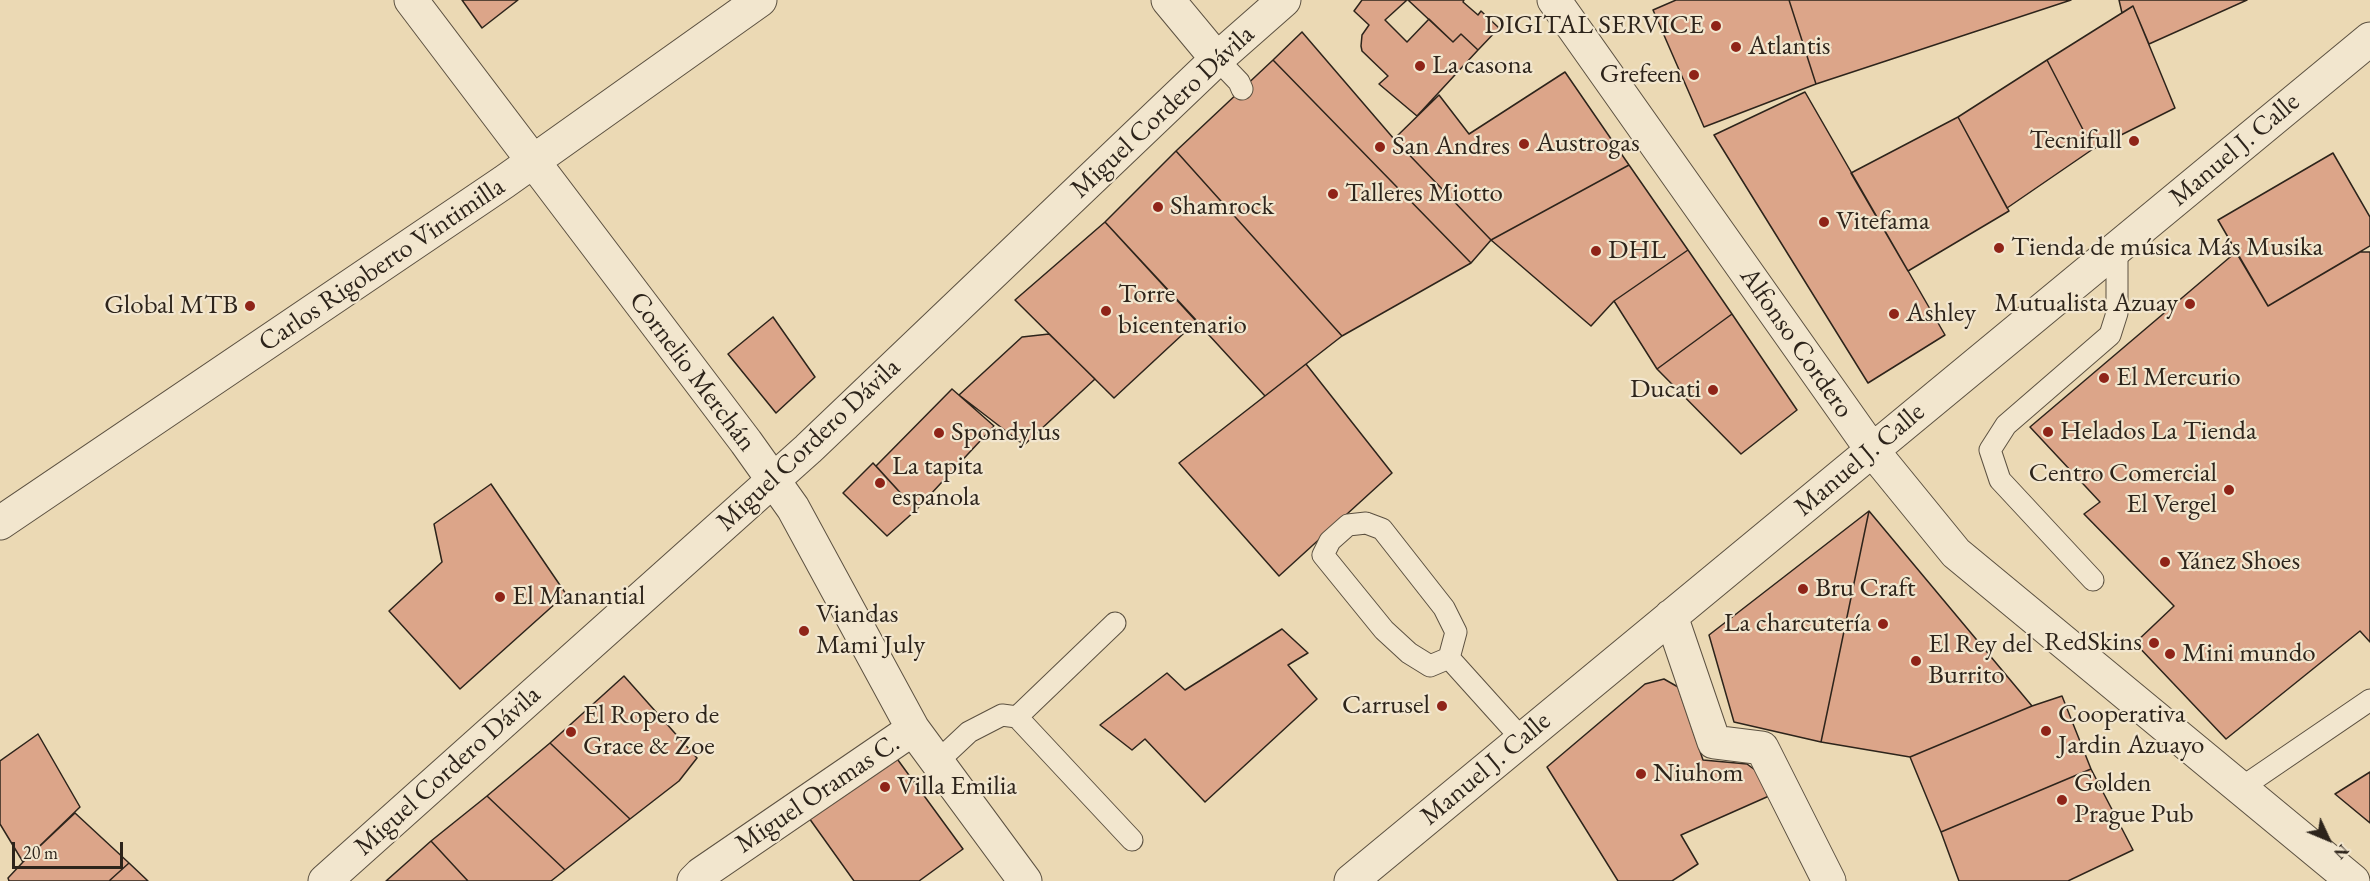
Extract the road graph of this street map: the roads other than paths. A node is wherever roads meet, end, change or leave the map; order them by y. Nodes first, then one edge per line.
1 (411, 0) edge
2 (1168, 0) edge
3 (1284, 0) edge
4 (1554, 0) edge
5 (752, 2) edge
6 (2370, 39) edge
7 (1217, 59) junction
8 (1242, 88) dead end
9 (533, 162) junction
10 (2117, 248) junction
11 (1872, 450) junction
12 (773, 480) junction
13 (0, 523) edge
14 (2093, 580) dead end
15 (1671, 616) junction
16 (1114, 623) dead end
17 (1449, 658) junction
18 (2370, 700) edge
19 (1017, 717) junction
20 (913, 729) junction
21 (1522, 739) junction
22 (937, 762) junction
23 (2241, 788) junction
24 (1132, 840) dead end
25 (325, 881) edge
26 (694, 881) edge
27 (1025, 881) edge
28 (1351, 881) edge
29 (1829, 881) edge
30 (2353, 881) edge

1 - 9 street, Cornelio Merchán
2 - 7 street
3 - 7 street, Miguel Cordero Dávila
4 - 11 street, Alfonso Cordero
5 - 9 street, Carlos Rigoberto Vintimilla
6 - 10 street, Manuel J. Calle
7 - 8 lane
7 - 12 street, Miguel Cordero Dávila
9 - 12 street, Cornelio Merchán
9 - 13 street, Carlos Rigoberto Vintimilla
10 - 11 street, Manuel J. Calle
10 - 14 lane
11 - 15 street, Manuel J. Calle
11 - 23 street, Alfonso Cordero
12 - 20 street, Cornelio Merchán
12 - 25 street, Miguel Cordero Dávila
15 - 21 street, Manuel J. Calle
15 - 29 street
16 - 19 lane
17 - 17 lane
17 - 21 lane
18 - 23 lane
19 - 22 lane
19 - 24 lane
20 - 22 street, Cornelio Merchán
20 - 26 street, Miguel Oramas C.
21 - 28 street, Manuel J. Calle
22 - 27 street, Cornelio Merchán
23 - 30 street, Alfonso Cordero

